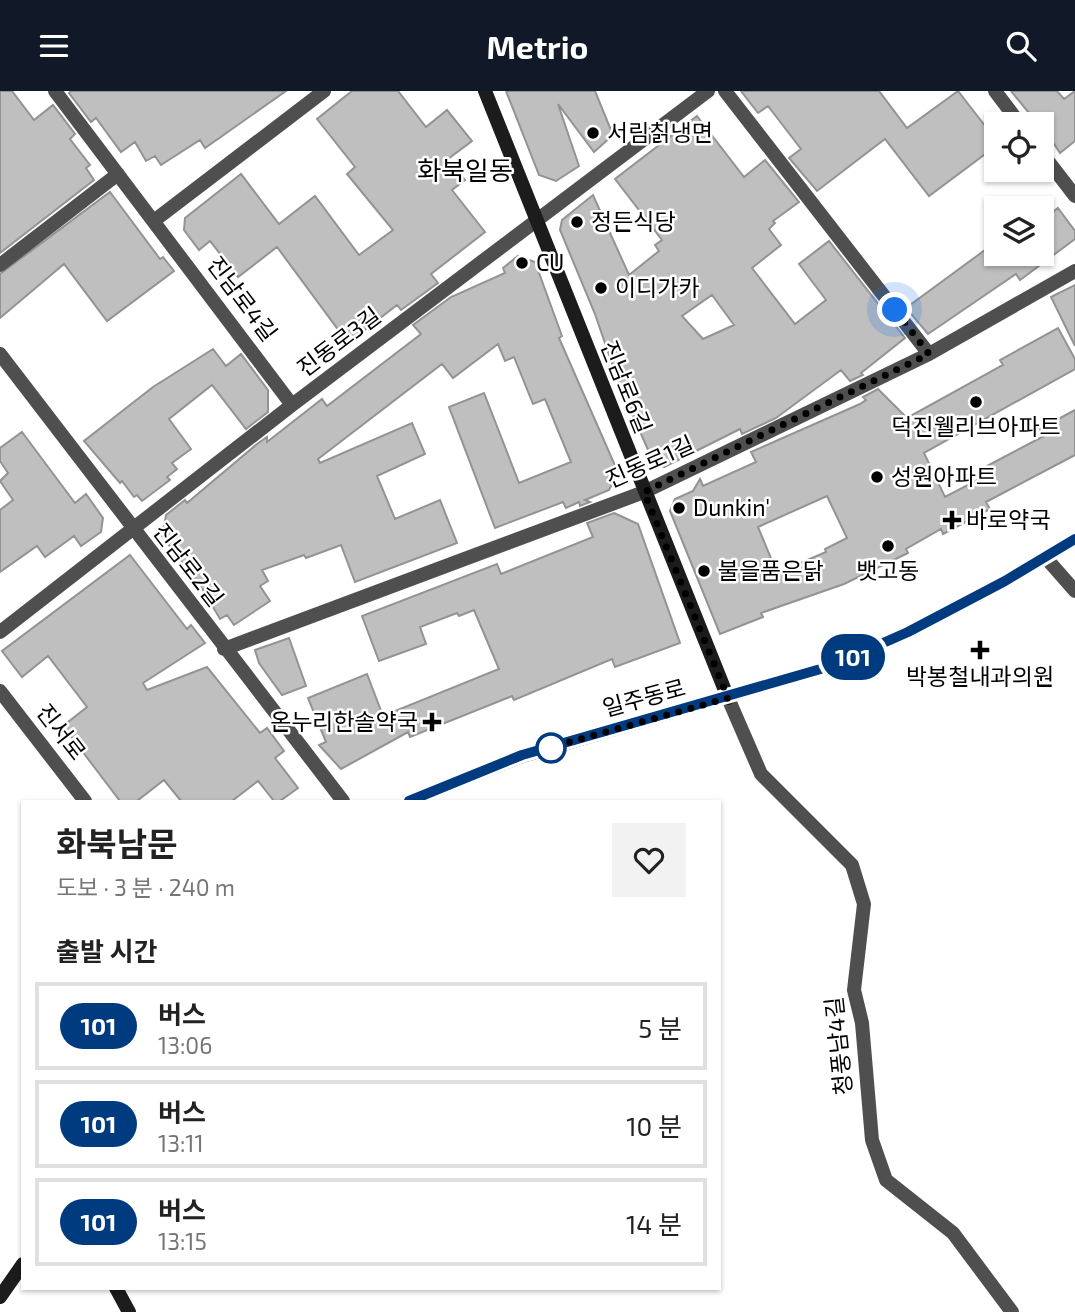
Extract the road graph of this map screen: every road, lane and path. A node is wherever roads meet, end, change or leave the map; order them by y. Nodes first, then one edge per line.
1 (54, 91) edge
2 (324, 91) edge
3 (485, 91) edge
4 (708, 91) edge
5 (724, 91) edge
6 (995, 91) edge
7 (1011, 112) edge
8 (1054, 169) edge
9 (118, 174) junction
10 (1075, 196) edge
11 (155, 220) junction
12 (535, 222) junction
13 (0, 265) edge
14 (1075, 271) edge
15 (0, 354) edge
16 (929, 354) junction
17 (292, 405) junction
18 (644, 492) junction
19 (132, 530) junction
20 (1075, 539) edge
21 (1046, 558) junction
22 (1075, 591) edge
23 (0, 632) edge
24 (224, 649) junction
25 (0, 691) edge
26 (728, 698) junction
27 (84, 800) edge
28 (342, 800) edge
29 (411, 800) edge
30 (21, 1267) edge
31 (117, 1290) edge
32 (0, 1297) edge
33 (129, 1312) edge
34 (1012, 1312) edge

1 - 9 street, 진남로4길
2 - 11 street
3 - 12 main road, 진남로6길
4 - 12 street, 진동로3길
5 - 16 street
6 - 7 street
8 - 10 street
9 - 11 street, 진남로4길
9 - 13 street
11 - 17 street, 진남로4길
12 - 17 street, 진동로3길
12 - 18 main road, 진남로6길
14 - 16 street, 진동로1길
15 - 19 street, 진남로2길
16 - 18 street, 진동로1길
17 - 19 street, 진동로3길
18 - 24 street, 진동로1길
18 - 26 main road, 진남로6길
19 - 23 street, 진동로3길
19 - 24 street, 진남로2길
20 - 21 main road, 일주동로
21 - 22 street
21 - 26 main road, 일주동로
24 - 28 street, 진남로2길
25 - 27 street, 진서로
26 - 29 main road, 일주동로
26 - 34 street, 청풍남4길
30 - 32 main road
31 - 33 main road

